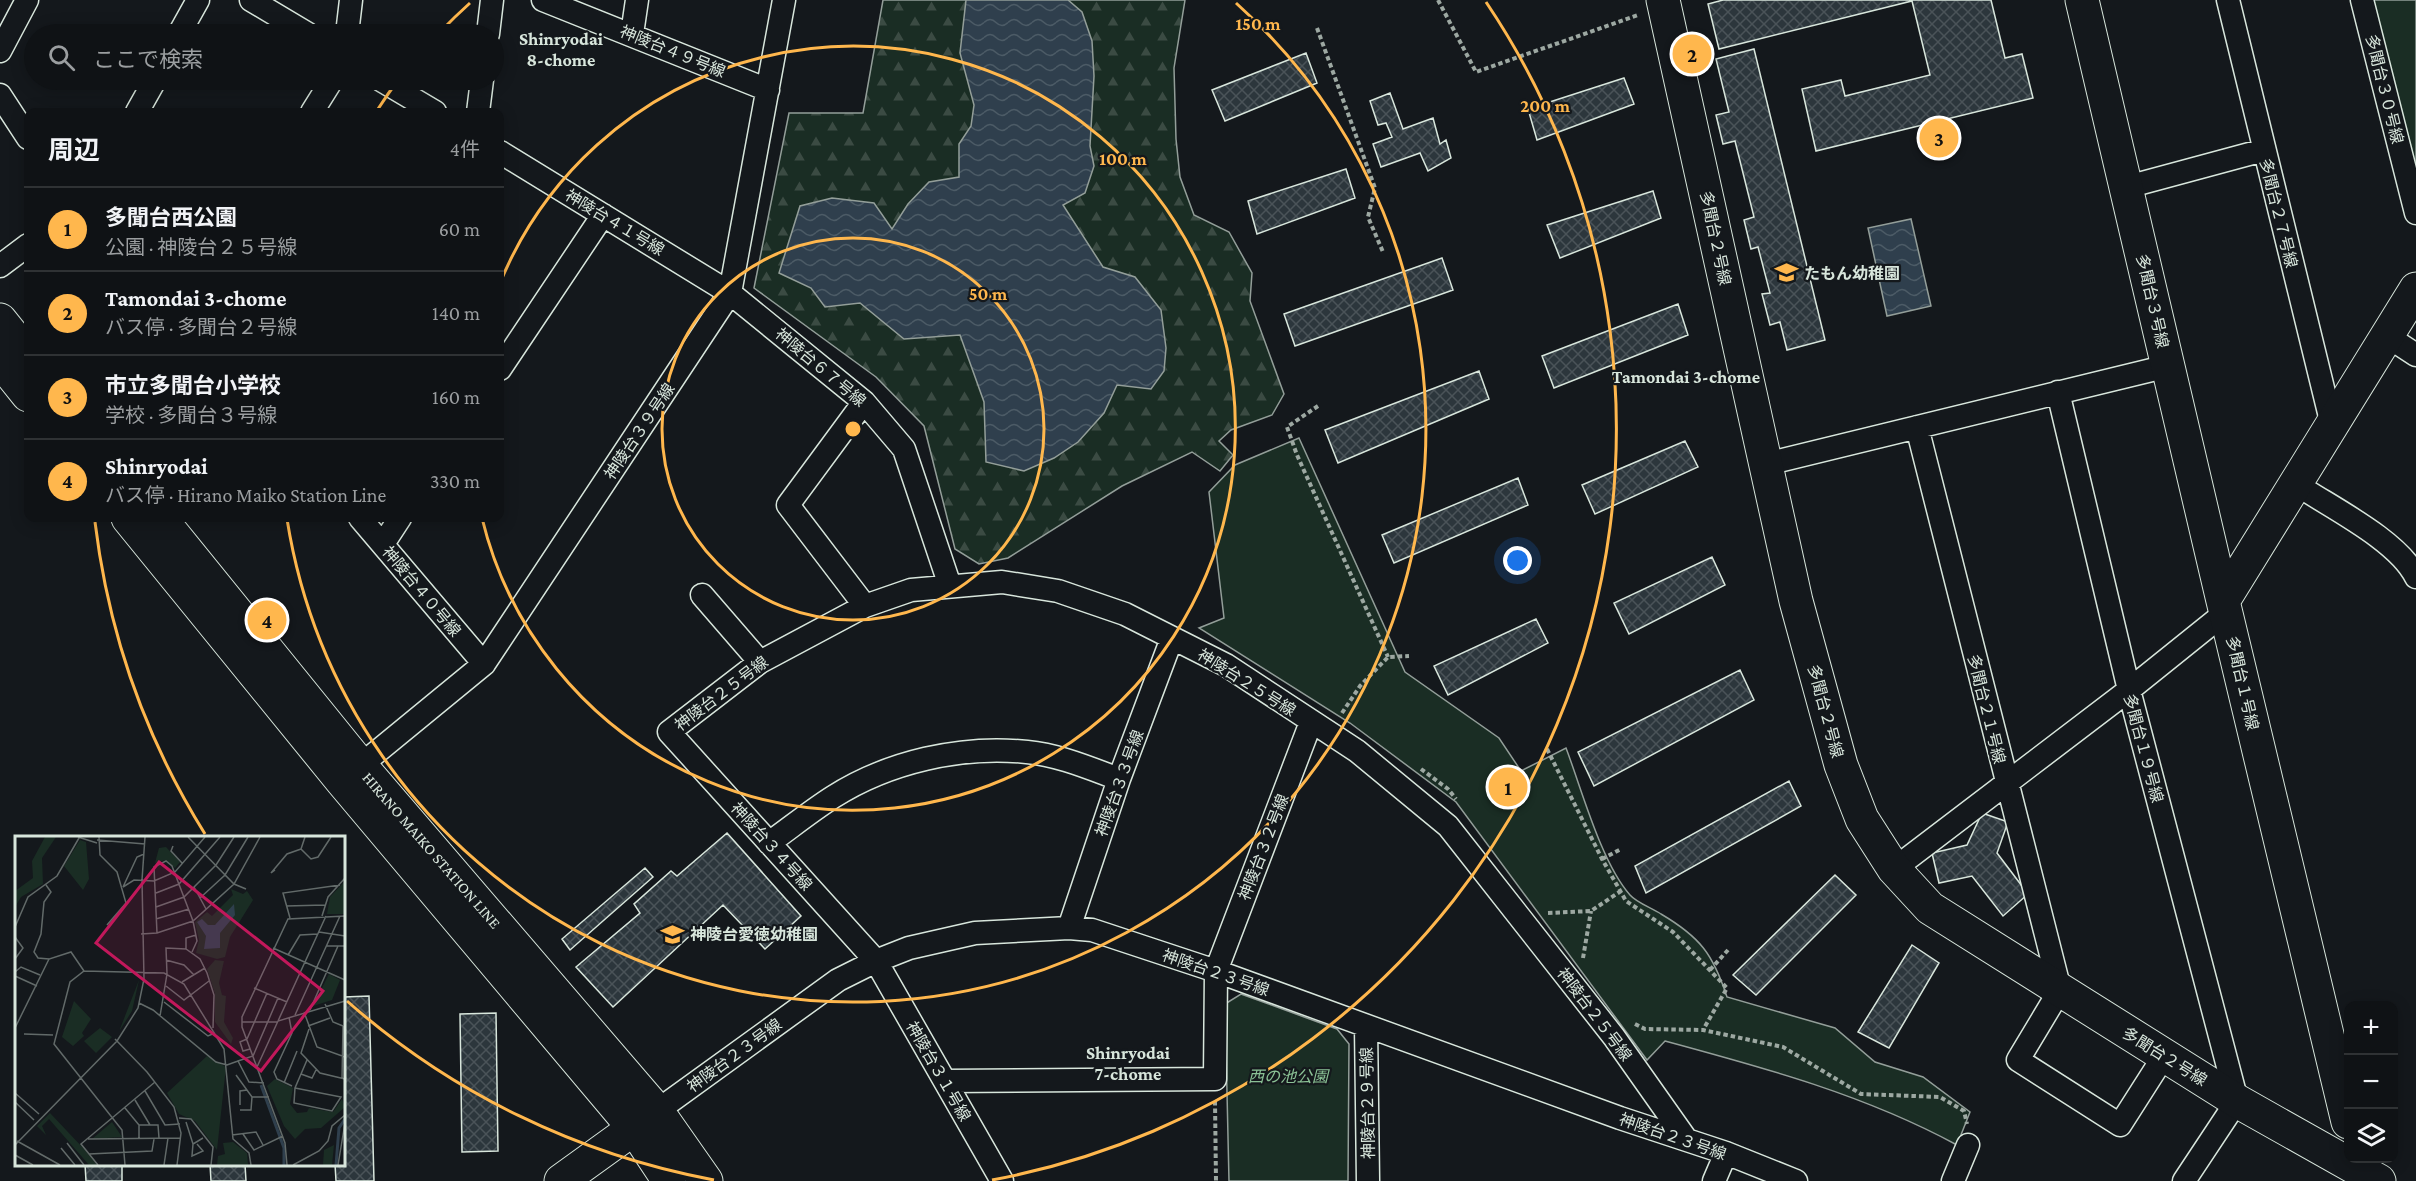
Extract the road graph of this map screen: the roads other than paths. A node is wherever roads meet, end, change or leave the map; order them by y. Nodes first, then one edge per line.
1 (27, 0) edge
2 (198, 0) edge
3 (251, 0) edge
4 (351, 0) edge
5 (492, 0) edge
6 (543, 0) edge
7 (637, 0) edge
8 (784, 0) edge
9 (2082, 0) edge
10 (2228, 0) edge
11 (2362, 0) edge
12 (1663, 3) edge
13 (185, 24) edge
14 (291, 24) edge
15 (349, 24) edge
16 (489, 24) edge
17 (632, 34) junction
18 (0, 51) edge
19 (149, 90) edge
20 (326, 90) edge
21 (398, 90) edge
22 (481, 90) edge
23 (768, 90) junction
24 (0, 95) edge
25 (139, 108) edge
26 (314, 108) edge
27 (428, 108) edge
28 (478, 108) edge
29 (24, 132) edge
30 (2264, 150) junction
31 (504, 154) edge
32 (2127, 187) junction
33 (2416, 213) edge
34 (603, 215) junction
35 (24, 248) edge
36 (0, 266) edge
37 (2416, 289) edge
38 (730, 292) junction
39 (0, 320) edge
40 (2387, 336) junction
41 (24, 350) edge
42 (2416, 355) edge
43 (0, 360) edge
44 (504, 363) edge
45 (2168, 366) junction
46 (24, 391) edge
47 (2058, 392) junction
48 (864, 402) junction
49 (2332, 425) junction
50 (1917, 427) junction
51 (1766, 464) junction
52 (2296, 484) junction
53 (131, 522) edge
54 (163, 522) edge
55 (364, 522) edge
56 (397, 522) edge
57 (383, 544) junction
58 (2416, 577) edge
59 (950, 586) junction
60 (702, 595) dead end
61 (865, 606) junction
62 (2225, 607) junction
63 (1172, 638) junction
64 (760, 662) junction
65 (484, 664) junction
66 (2129, 690) junction
67 (1320, 728) junction
68 (669, 732) joint
69 (351, 773) junction
70 (1119, 779) junction
71 (2006, 784) junction
72 (769, 843) junction
73 (1894, 869) junction
74 (1069, 928) junction
75 (876, 961) junction
76 (1216, 971) junction
77 (2060, 990) junction
78 (1366, 1026) junction
79 (2164, 1056) junction
80 (945, 1081) junction
81 (2237, 1101) junction
82 (2346, 1109) edge
83 (645, 1120) junction
84 (1686, 1139) junction
85 (1968, 1145) road end
86 (1726, 1153) junction
87 (2365, 1170) edge
88 (561, 1181) edge
89 (669, 1181) edge
90 (706, 1181) edge
91 (1002, 1181) edge
92 (1368, 1181) edge
93 (1714, 1181) edge
94 (1796, 1181) edge
95 (1953, 1181) edge
96 (2184, 1181) edge

1 - 18 street
2 - 13 street
3 - 14 street
4 - 15 street
5 - 16 street
6 - 17 street, 神陵台４９号線
7 - 17 street
8 - 23 street, 神陵台３９号線
9 - 32 street, 多聞台３号線
10 - 30 street, 多聞台２７号線
11 - 33 street, 多聞台３０号線
12 - 51 street, 多聞台２号線
17 - 23 street, 神陵台４９号線
19 - 25 street
20 - 26 street
21 - 27 street
22 - 28 street
23 - 38 street, 神陵台３９号線
24 - 29 street
30 - 32 street
30 - 49 street, 多聞台２７号線
31 - 34 street, 神陵台４１号線
32 - 45 street, 多聞台３号線
34 - 38 street, 神陵台４１号線
34 - 44 street
35 - 36 street
37 - 40 street
38 - 48 street, 神陵台６７号線
38 - 65 street, 神陵台３９号線
39 - 41 street
40 - 42 street
40 - 49 street
43 - 46 street
45 - 47 street
45 - 62 street, 多聞台３号線
47 - 50 street
47 - 66 street, 多聞台１９号線
48 - 59 street, 神陵台６７号線
48 - 61 street
49 - 52 street
50 - 51 street
50 - 71 street, 多聞台２１号線
51 - 73 street, 多聞台２号線
52 - 58 street
52 - 62 street
53 - 69 street, HIRANO MAIKO STATION LINE
54 - 69 street, HIRANO MAIKO STATION LINE
55 - 57 street, 神陵台４０号線
56 - 57 street
57 - 65 street, 神陵台４０号線
59 - 61 street, 神陵台２５号線
59 - 63 street, 神陵台２５号線
60 - 64 street
61 - 64 street, 神陵台２５号線
62 - 66 street
62 - 82 street, 多聞台１号線
63 - 67 street, 神陵台２５号線
63 - 70 street, 神陵台３３号線
64 - 68 street, 神陵台２５号線
65 - 69 street, 神陵台３９号線
66 - 71 street
66 - 81 street, 多聞台１９号線
67 - 76 street, 神陵台３２号線
67 - 84 street, 神陵台２５号線
68 - 72 street, 神陵台３４号線
69 - 83 street, HIRANO MAIKO STATION LINE
70 - 72 street
70 - 74 street, 神陵台３３号線
71 - 73 street
71 - 77 street, 多聞台２１号線
72 - 75 street, 神陵台３４号線
73 - 77 street, 多聞台２号線
74 - 75 street, 神陵台２３号線
74 - 76 street, 神陵台２３号線
75 - 80 street, 神陵台３１号線
75 - 83 street, 神陵台２３号線
76 - 78 street, 神陵台２３号線
76 - 80 street
77 - 79 street, 多聞台２号線
77 - 79 street
78 - 84 street, 神陵台２３号線
78 - 92 street, 神陵台２９号線
79 - 81 street, 多聞台２号線
80 - 91 street, 神陵台３１号線
81 - 87 street, 多聞台２号線
81 - 96 street
83 - 88 street
83 - 89 street, HIRANO MAIKO STATION LINE
83 - 90 street, HIRANO MAIKO STATION LINE
84 - 86 street, 神陵台２３号線
85 - 95 street
86 - 93 street
86 - 94 street, 神陵台２３号線

